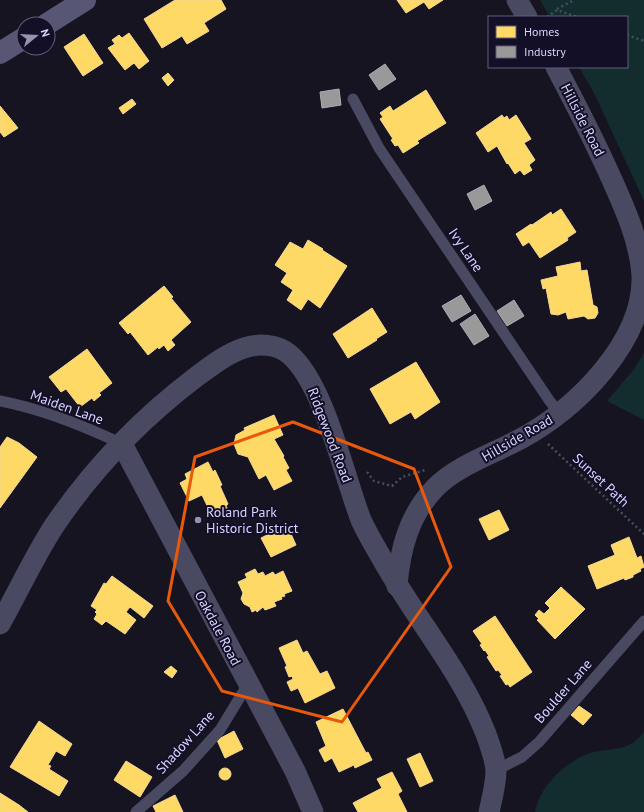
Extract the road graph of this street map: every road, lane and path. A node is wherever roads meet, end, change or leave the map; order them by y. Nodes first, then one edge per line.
1 (85, 0) edge
2 (517, 0) edge
3 (574, 0) edge
4 (557, 10) junction
5 (526, 16) edge
6 (548, 16) edge
7 (574, 16) edge
8 (56, 18) edge
9 (628, 35) edge
10 (644, 41) edge
11 (16, 43) edge
12 (0, 53) edge
13 (557, 68) edge
14 (353, 100) dead end
15 (0, 401) edge
16 (559, 413) junction
17 (544, 440) dead end
18 (122, 444) junction
19 (364, 468) dead end
20 (430, 470) dead end
21 (644, 534) edge
22 (397, 586) junction
23 (644, 621) edge
24 (0, 624) edge
25 (248, 684) junction
26 (496, 770) junction
27 (136, 812) edge
28 (313, 812) edge
29 (489, 812) edge

1 - 8 main road
2 - 5 street
3 - 4 path
4 - 6 path
4 - 7 path
9 - 10 path
11 - 12 main road
13 - 16 street, Hillside Road
14 - 16 lane, Ivy Lane
15 - 18 lane, Maiden Lane
16 - 22 street, Hillside Road
17 - 21 path, Sunset Path
18 - 22 street, Ridgewood Road
18 - 24 street, Ridgewood Road
18 - 25 street, Oakdale Road
19 - 20 path
22 - 26 street, Ridgewood Road
23 - 26 lane, Boulder Lane
25 - 27 lane, Shadow Lane
25 - 28 street, Oakdale Road
26 - 29 street, Ridgewood Road

